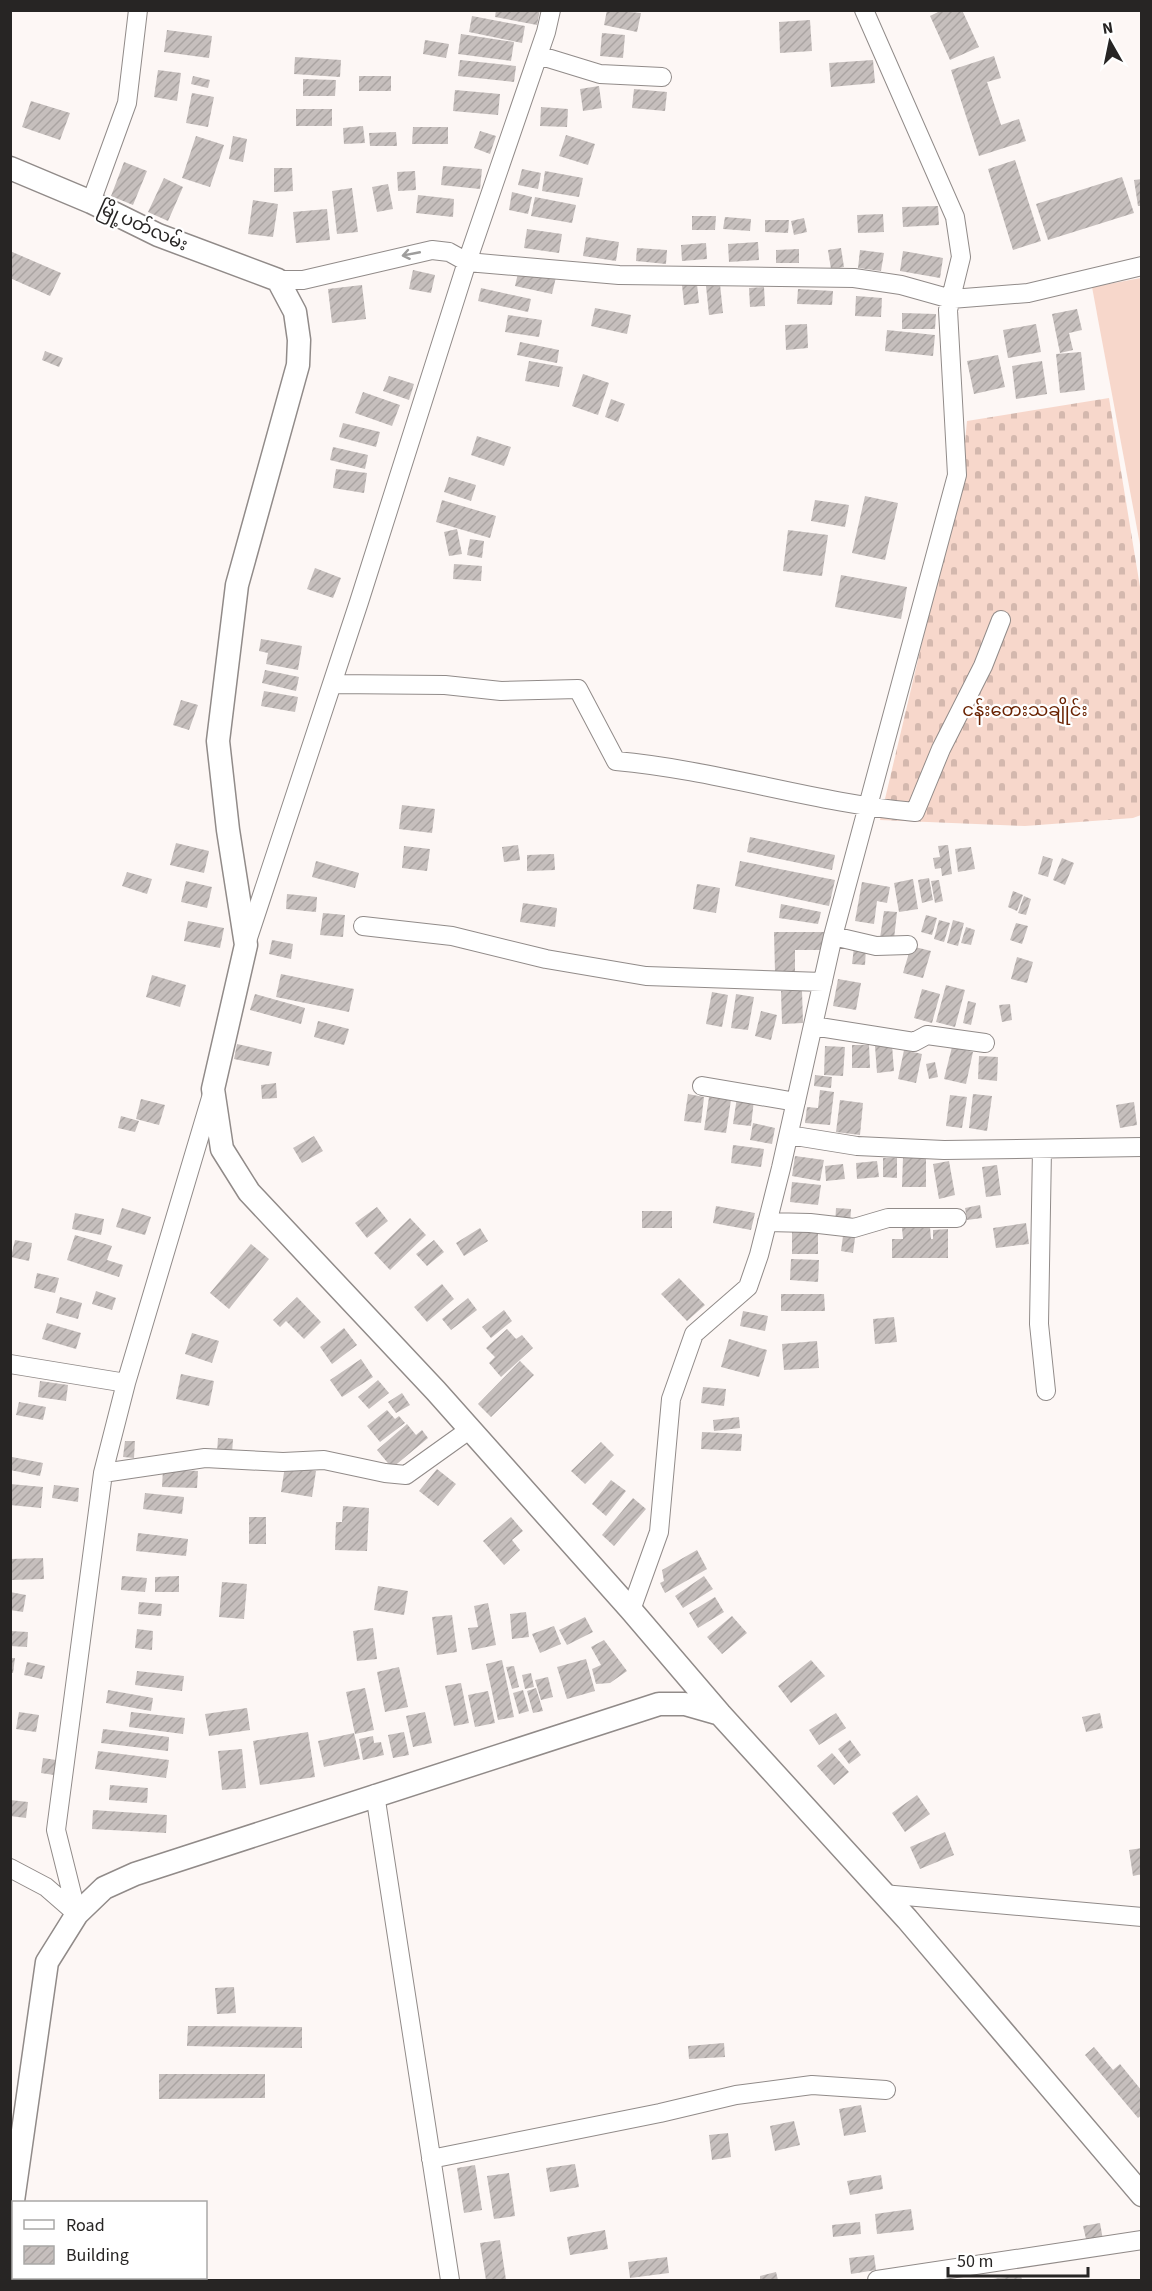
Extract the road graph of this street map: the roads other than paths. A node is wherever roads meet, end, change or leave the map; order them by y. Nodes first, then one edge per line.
1 (138, 10) edge
2 (551, 10) edge
3 (864, 10) edge
4 (538, 55) junction
5 (662, 77) dead end
6 (10, 168) edge
7 (91, 202) junction
8 (467, 262) junction
9 (1142, 267) edge
10 (278, 280) junction
11 (951, 299) junction
12 (1001, 620) dead end
13 (332, 684) junction
14 (866, 808) junction
15 (363, 926) dead end
16 (833, 936) junction
17 (246, 945) junction
18 (908, 945) dead end
19 (822, 982) junction
20 (813, 1026) junction
21 (985, 1043) dead end
22 (702, 1086) dead end
23 (213, 1089) junction
24 (796, 1102) junction
25 (789, 1135) junction
26 (1142, 1147) edge
27 (1041, 1149) junction
28 (957, 1218) dead end
29 (767, 1222) junction
30 (10, 1364) edge
31 (126, 1383) junction
32 (1046, 1391) dead end
33 (469, 1430) junction
34 (103, 1473) junction
35 (631, 1610) junction
36 (720, 1714) junction
37 (375, 1794) junction
38 (10, 1868) edge
39 (883, 1894) junction
40 (77, 1914) junction
41 (1142, 1917) edge
42 (886, 2090) dead end
43 (431, 2159) junction
44 (1142, 2195) edge
45 (13, 2201) edge
46 (1142, 2240) edge
47 (450, 2280) edge
48 (877, 2280) edge

1 - 7 street
2 - 4 street
3 - 11 street
4 - 5 street
4 - 8 street
6 - 7 main road, မြို့ပတ်လမ်း
7 - 10 main road, မြို့ပတ်လမ်း
8 -> 10 street
8 - 11 street
8 - 13 street
9 - 11 street
10 - 17 main road
11 - 14 street
12 - 14 street
13 - 14 street
13 - 17 street
14 - 16 street
15 - 19 street
16 - 18 street
16 - 19 street
17 - 23 main road
19 - 20 street
20 - 21 street
20 - 24 street
22 - 24 street
23 - 31 street
23 - 33 main road
24 - 25 street
25 - 27 street
25 - 29 street
26 - 27 street
27 - 32 street
28 - 29 street
29 - 35 street
30 - 31 street
31 - 34 street
33 - 34 street
33 - 35 main road
34 - 40 street
35 - 36 main road
36 - 37 main road
36 - 39 main road
37 - 40 main road
37 - 43 street
38 - 40 street
39 - 41 street
39 - 44 main road
40 - 45 main road
42 - 43 street
43 - 47 street
46 - 48 street

